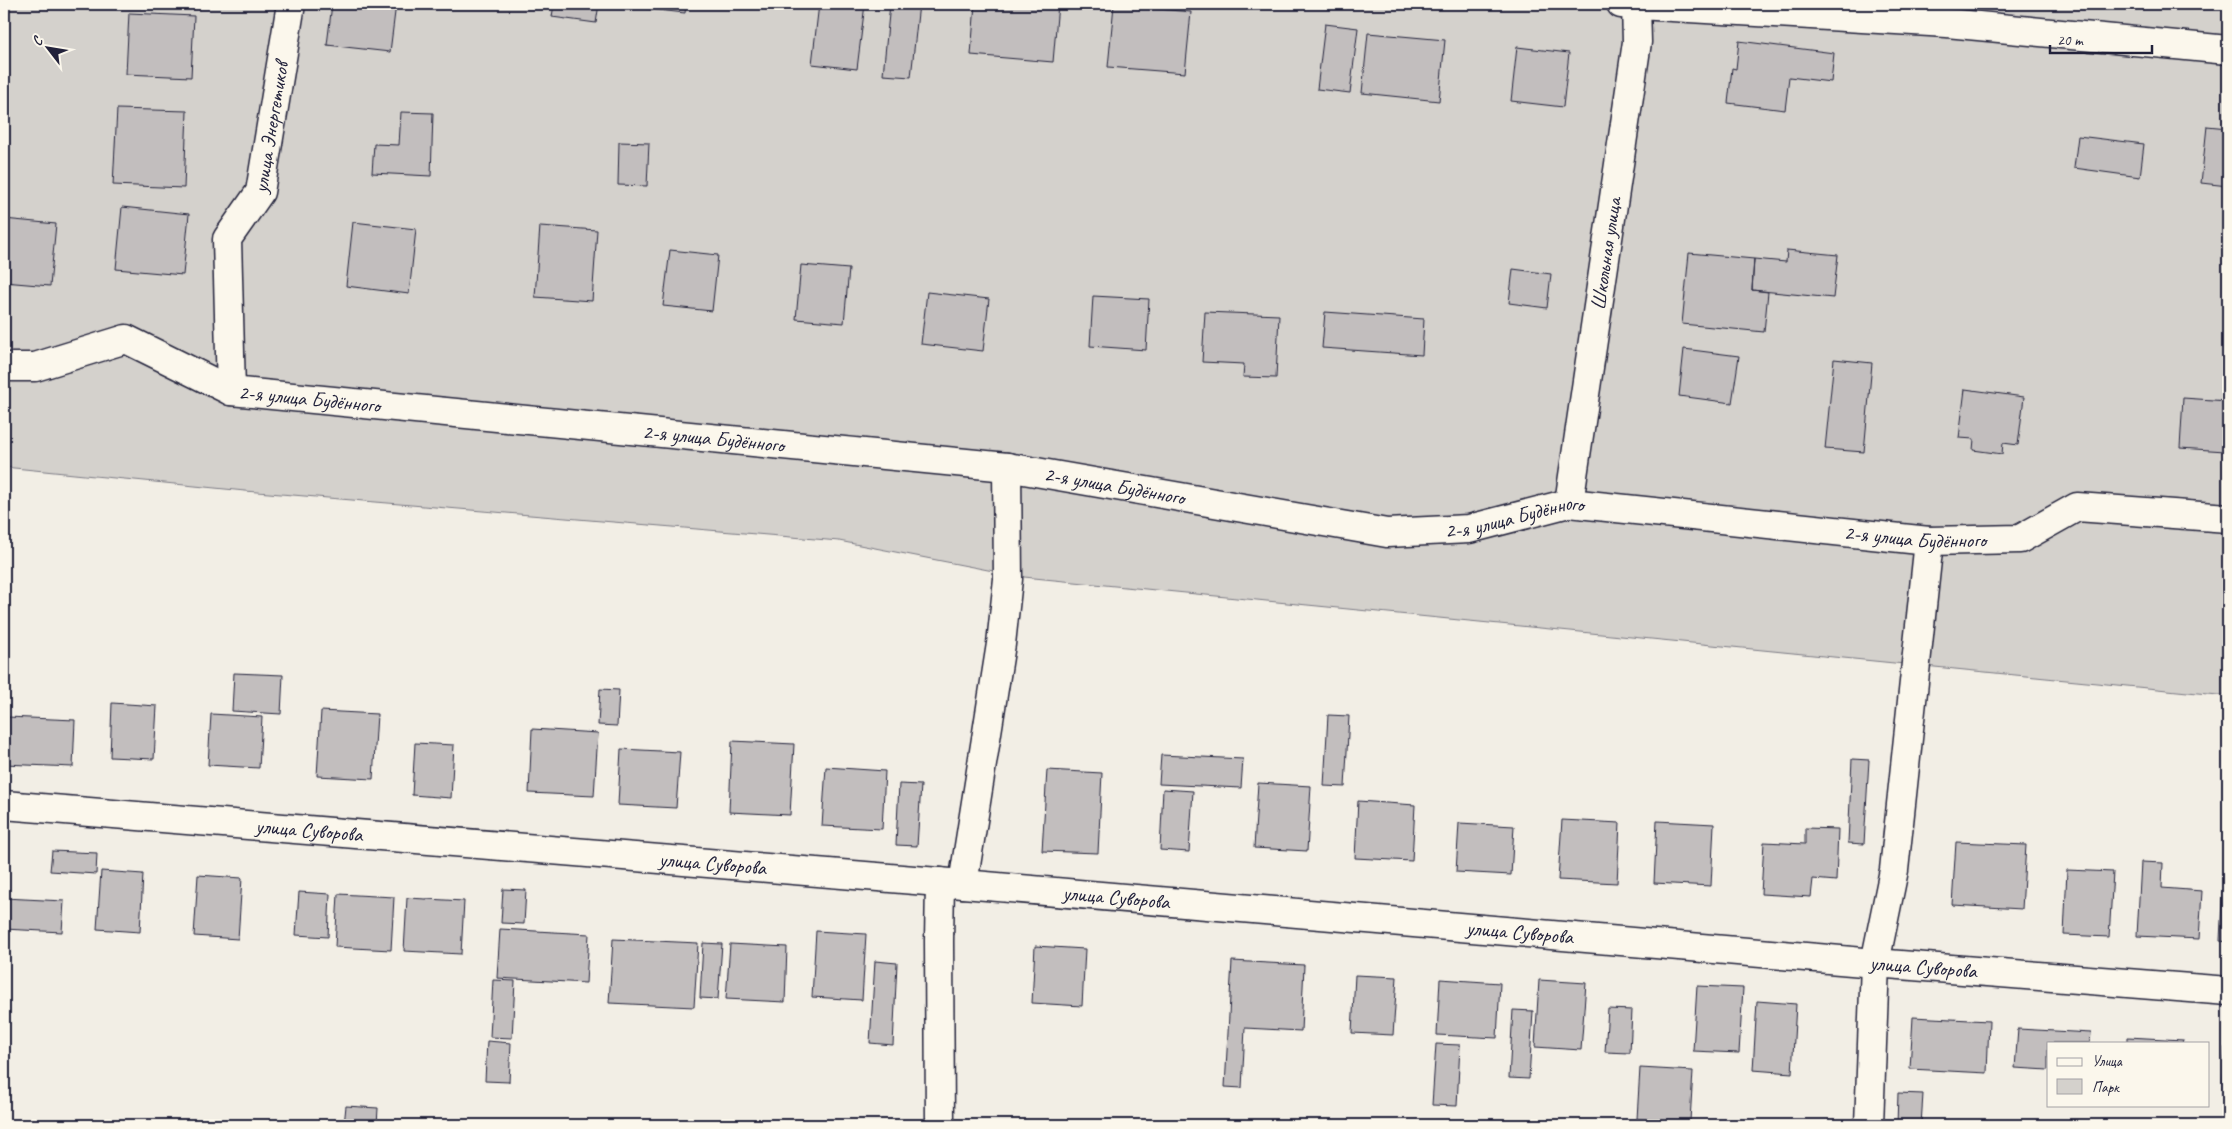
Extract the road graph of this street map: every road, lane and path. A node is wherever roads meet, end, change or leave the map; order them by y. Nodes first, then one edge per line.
1 (290, 4) edge
2 (1631, 4) edge
3 (2228, 50) edge
4 (4, 367) edge
5 (231, 391) junction
6 (1007, 466) junction
7 (1569, 503) junction
8 (2228, 518) edge
9 (1929, 541) junction
10 (4, 806) edge
11 (952, 883) junction
12 (1875, 963) junction
13 (2228, 991) edge
14 (940, 1125) edge
15 (1869, 1125) edge

1 - 5 street, улица Энергетиков
2 - 3 street
2 - 7 street, Школьная улица
4 - 5 street, 2-я улица Будённого
5 - 6 street, 2-я улица Будённого
6 - 7 street, 2-я улица Будённого
6 - 11 street
7 - 9 street, 2-я улица Будённого
8 - 9 street, 2-я улица Будённого
9 - 12 street
10 - 11 street, улица Суворова
11 - 12 street, улица Суворова
11 - 14 street
12 - 13 street, улица Суворова
12 - 15 street

